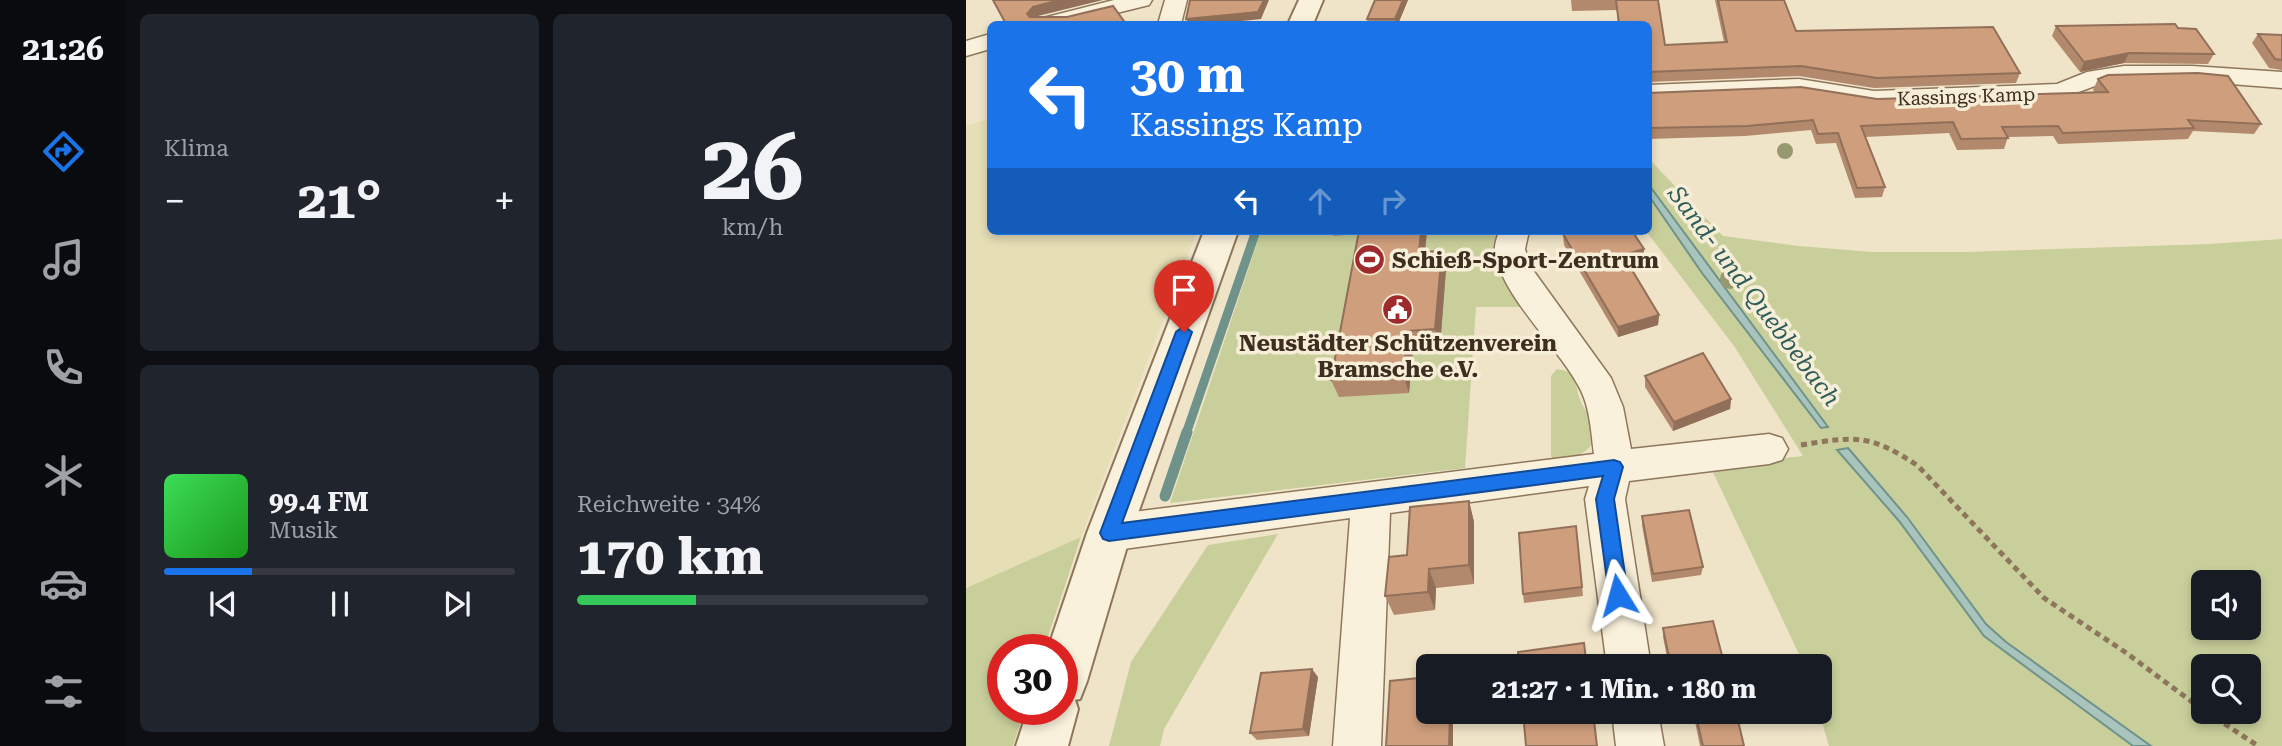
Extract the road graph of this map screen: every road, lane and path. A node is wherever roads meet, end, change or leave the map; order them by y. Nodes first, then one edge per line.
1 (1140, 0) edge
2 (1176, 0) edge
3 (1311, 0) edge
4 (1060, 21) edge
5 (1171, 21) edge
6 (1302, 21) edge
7 (987, 42) edge
8 (966, 49) edge
9 (2282, 80) edge
10 (1652, 93) edge
11 (1220, 235) edge
12 (1513, 235) edge
13 (1769, 449) joint
14 (1614, 467) junction
15 (1371, 497) junction
16 (1109, 533) junction
17 (1077, 634) edge
18 (1627, 654) edge
19 (2191, 701) edge
20 (1637, 724) edge
21 (2225, 724) edge
22 (1048, 725) edge
23 (1042, 746) edge
24 (1357, 746) edge
25 (1640, 746) edge
26 (2258, 746) edge

1 - 4 street
2 - 5 street
3 - 6 street
7 - 8 street
9 - 10 street, Kassings Kamp
11 - 16 street
12 - 14 street
13 - 14 street
13 - 19 path
14 - 15 street
14 - 18 street
15 - 16 street
15 - 24 street
16 - 17 street
20 - 25 street
21 - 26 path
22 - 23 street

